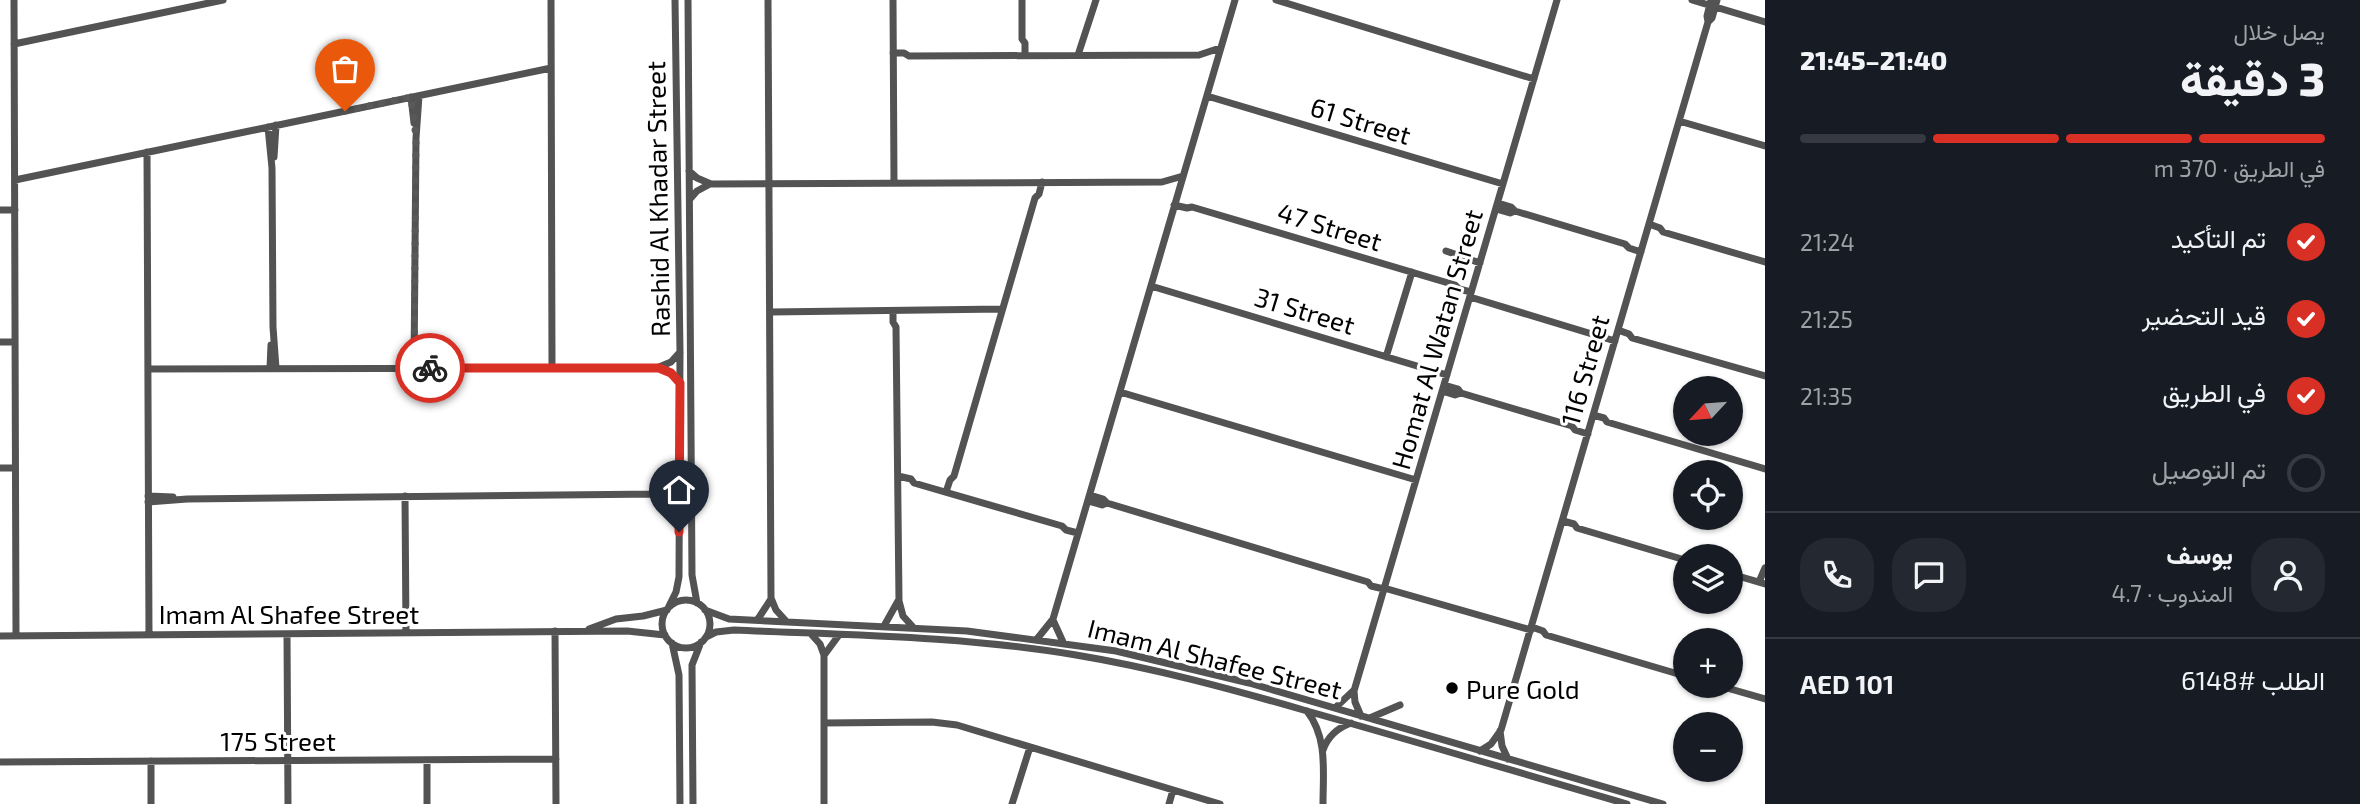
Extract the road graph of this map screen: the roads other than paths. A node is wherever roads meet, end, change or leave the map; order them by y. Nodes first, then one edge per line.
1 (14, 0) edge
2 (223, 0) edge
3 (551, 0) edge
4 (676, 0) edge
5 (688, 0) edge
6 (768, 0) edge
7 (893, 0) edge
8 (1022, 0) edge
9 (1096, 0) edge
10 (1234, 0) edge
11 (1276, 0) edge
12 (1557, 0) edge
13 (1692, 0) edge
14 (1713, 3) edge
15 (1765, 22) edge
16 (14, 44) junction
17 (1220, 48) junction
18 (1022, 54) junction
19 (1081, 55) junction
20 (1199, 55) junction
21 (893, 56) junction
22 (1217, 61) junction
23 (551, 68) junction
24 (1534, 79) junction
25 (415, 96) junction
26 (1206, 96) junction
27 (1679, 121) junction
28 (272, 126) junction
29 (1765, 146) edge
30 (147, 152) junction
31 (689, 171) junction
32 (1183, 176) junction
33 (15, 180) junction
34 (770, 183) junction
35 (894, 183) junction
36 (1039, 183) junction
37 (1162, 183) junction
38 (711, 184) junction
39 (1503, 184) junction
40 (1179, 189) junction
41 (690, 199) junction
42 (1175, 202) junction
43 (1497, 206) junction
44 (0, 210) edge
45 (15, 210) junction
46 (1648, 227) junction
47 (1642, 249) junction
48 (1446, 251) dead end
49 (1765, 262) edge
50 (1480, 264) junction
51 (1412, 272) junction
52 (1151, 286) junction
53 (1471, 292) junction
54 (1002, 309) junction
55 (896, 311) junction
56 (771, 312) junction
57 (1616, 336) junction
58 (0, 342) edge
59 (15, 342) junction
60 (680, 352) junction
61 (1386, 357) junction
62 (273, 368) junction
63 (417, 368) junction
64 (552, 368) junction
65 (659, 368) junction
66 (148, 369) junction
67 (1447, 375) junction
68 (1765, 376) edge
69 (680, 383) junction
70 (1443, 388) junction
71 (1120, 392) junction
72 (1591, 424) junction
73 (0, 466) edge
74 (15, 466) junction
75 (1765, 468) edge
76 (680, 479) junction
77 (898, 479) junction
78 (1416, 481) junction
79 (950, 493) junction
80 (658, 494) junction
81 (405, 496) junction
82 (1089, 498) junction
83 (148, 499) junction
84 (679, 510) junction
85 (1562, 524) junction
86 (1079, 530) junction
87 (1673, 556) edge
88 (1765, 568) edge
89 (1743, 577) edge
90 (1763, 583) edge
91 (1384, 587) junction
92 (771, 598) junction
93 (899, 601) junction
94 (697, 603) junction
95 (668, 608) junction
96 (705, 610) junction
97 (1053, 619) junction
98 (758, 620) junction
99 (786, 621) junction
100 (884, 626) junction
101 (913, 627) junction
102 (1531, 630) junction
103 (555, 631) junction
104 (578, 631) junction
105 (406, 633) junction
106 (287, 634) junction
107 (811, 634) junction
108 (149, 635) junction
109 (665, 635) junction
110 (839, 635) junction
111 (0, 636) edge
112 (16, 636) junction
113 (1037, 639) junction
114 (703, 640) junction
115 (1063, 642) junction
116 (672, 643) junction
117 (824, 655) junction
118 (1673, 672) edge
119 (1354, 691) junction
120 (1743, 693) edge
121 (1765, 699) edge
122 (1400, 705) dead end
123 (1335, 708) junction
124 (1307, 710) junction
125 (1365, 717) junction
126 (824, 723) junction
127 (1352, 723) junction
128 (1500, 730) junction
129 (1030, 747) junction
130 (1323, 751) junction
131 (1480, 751) junction
132 (556, 759) junction
133 (1508, 759) junction
134 (427, 760) junction
135 (151, 761) junction
136 (288, 761) junction
137 (0, 762) edge
138 (1173, 790) junction
139 (151, 804) edge
140 (288, 804) edge
141 (427, 804) edge
142 (556, 804) edge
143 (680, 804) edge
144 (693, 804) edge
145 (824, 804) edge
146 (1012, 804) edge
147 (1169, 804) edge
148 (1220, 804) edge
149 (1323, 804) edge
150 (1627, 804) edge
151 (1663, 804) edge

1 - 16 street
2 - 16 street
3 - 23 street
4 - 60 street, Rashid Al Khadar Street
5 - 31 street, Rashid Al Khadar Street
6 - 34 street
7 - 21 street
8 - 18 street
9 - 19 street
10 - 17 street
11 - 24 street
12 - 24 street, Homat Al Watan Street
13 - 14 street
14 - 15 street
14 - 27 street, 116 Street
16 - 33 street
17 - 20 street
17 - 22 street
18 - 19 street
18 - 21 street
19 - 20 street
20 - 22 street
21 - 35 street
22 - 26 street
23 - 25 street
23 - 64 street
24 - 39 street, Homat Al Watan Street
25 - 28 street
25 - 63 street
26 - 32 street
26 - 39 street, 61 Street
27 - 29 street
27 - 46 street, 116 Street
28 - 30 street
28 - 62 street
30 - 33 street
30 - 66 street
31 - 38 street
31 - 41 street, Rashid Al Khadar Street
32 - 37 street
32 - 40 street
33 - 45 street
34 - 35 street
34 - 38 street
34 - 56 street
35 - 36 street
36 - 37 street
36 - 54 street
37 - 40 street
38 - 41 street
39 - 43 street, Homat Al Watan Street
40 - 42 street
41 - 94 street, Rashid Al Khadar Street
42 - 51 street, 47 Street
42 - 52 street
43 - 47 street
43 - 50 street, Homat Al Watan Street
44 - 45 street
45 - 59 street
46 - 47 street, 116 Street
46 - 49 street
47 - 57 street, 116 Street
48 - 50 street
50 - 53 street, Homat Al Watan Street
51 - 53 street, 47 Street
51 - 61 street
52 - 61 street, 31 Street
52 - 71 street
53 - 57 street, 47 Street
53 - 67 street, Homat Al Watan Street
54 - 55 street
54 - 79 street
55 - 56 street
55 - 77 street
56 - 92 street
57 - 68 street, 47 Street
57 - 72 street, 116 Street
58 - 59 street
59 - 74 street
60 - 65 street
60 - 69 street, Rashid Al Khadar Street
61 - 67 street, 31 Street
62 - 63 street
62 - 66 street
63 - 64 street
64 - 65 street
65 - 69 street
66 - 83 street
67 - 70 street, Homat Al Watan Street
69 - 76 street, Rashid Al Khadar Street
70 - 72 street
70 - 78 street, Homat Al Watan Street
71 - 78 street
71 - 82 street
72 - 75 street
72 - 85 street, 116 Street
73 - 74 street
74 - 112 street
76 - 80 street
76 - 84 street, Rashid Al Khadar Street
77 - 79 street
77 - 93 street
78 - 91 street, Homat Al Watan Street
79 - 86 street
80 - 81 street
80 - 84 street
81 - 83 street
81 - 105 street
82 - 86 street
82 - 91 street
83 - 108 street
84 - 95 street, Rashid Al Khadar Street
85 - 87 street
85 - 102 street, 116 Street
86 - 97 street
88 - 90 street
89 - 90 street
91 - 102 street
91 - 119 street, Homat Al Watan Street
92 - 98 street
92 - 99 street
93 - 100 street
93 - 101 street
94 - 95 street
94 - 96 street
95 - 104 street, Imam Al Shafee Street
95 - 109 street
96 - 98 street, Imam Al Shafee Street
96 - 114 street
97 - 113 street
97 - 115 street
98 - 99 street, Imam Al Shafee Street
99 - 100 street, Imam Al Shafee Street
100 - 101 street, Imam Al Shafee Street
101 - 113 street, Imam Al Shafee Street
102 - 118 street
102 - 128 street, 116 Street
103 - 104 street, Imam Al Shafee Street
103 - 105 street, Imam Al Shafee Street
103 - 132 street
104 - 109 street, Imam Al Shafee Street
105 - 106 street, Imam Al Shafee Street
106 - 108 street, Imam Al Shafee Street
106 - 136 street
107 - 110 street, Imam Al Shafee Street
107 - 114 street, Imam Al Shafee Street
107 - 117 street
108 - 112 street, Imam Al Shafee Street
109 - 116 street
110 - 117 street
110 - 124 street, Imam Al Shafee Street
111 - 112 street, Imam Al Shafee Street
113 - 115 street, Imam Al Shafee Street
114 - 116 street
114 - 144 street
115 - 123 street, Imam Al Shafee Street
116 - 143 street
117 - 126 street
119 - 123 street
119 - 125 street
120 - 121 street
122 - 125 street
123 - 125 street, Imam Al Shafee Street
124 - 127 street, Imam Al Shafee Street
124 - 130 street
125 - 131 street, Imam Al Shafee Street
126 - 129 street
126 - 145 street
127 - 130 street
127 - 150 street, Imam Al Shafee Street
128 - 131 street, 116 Street
128 - 133 street
129 - 138 street
129 - 146 street
130 - 149 street
131 - 133 street, Imam Al Shafee Street
132 - 134 street, 175 Street
132 - 142 street
133 - 151 street, Imam Al Shafee Street
134 - 136 street, 175 Street
134 - 141 street
135 - 136 street, 175 Street
135 - 137 street, 175 Street
135 - 139 street
136 - 140 street
138 - 147 street
138 - 148 street

